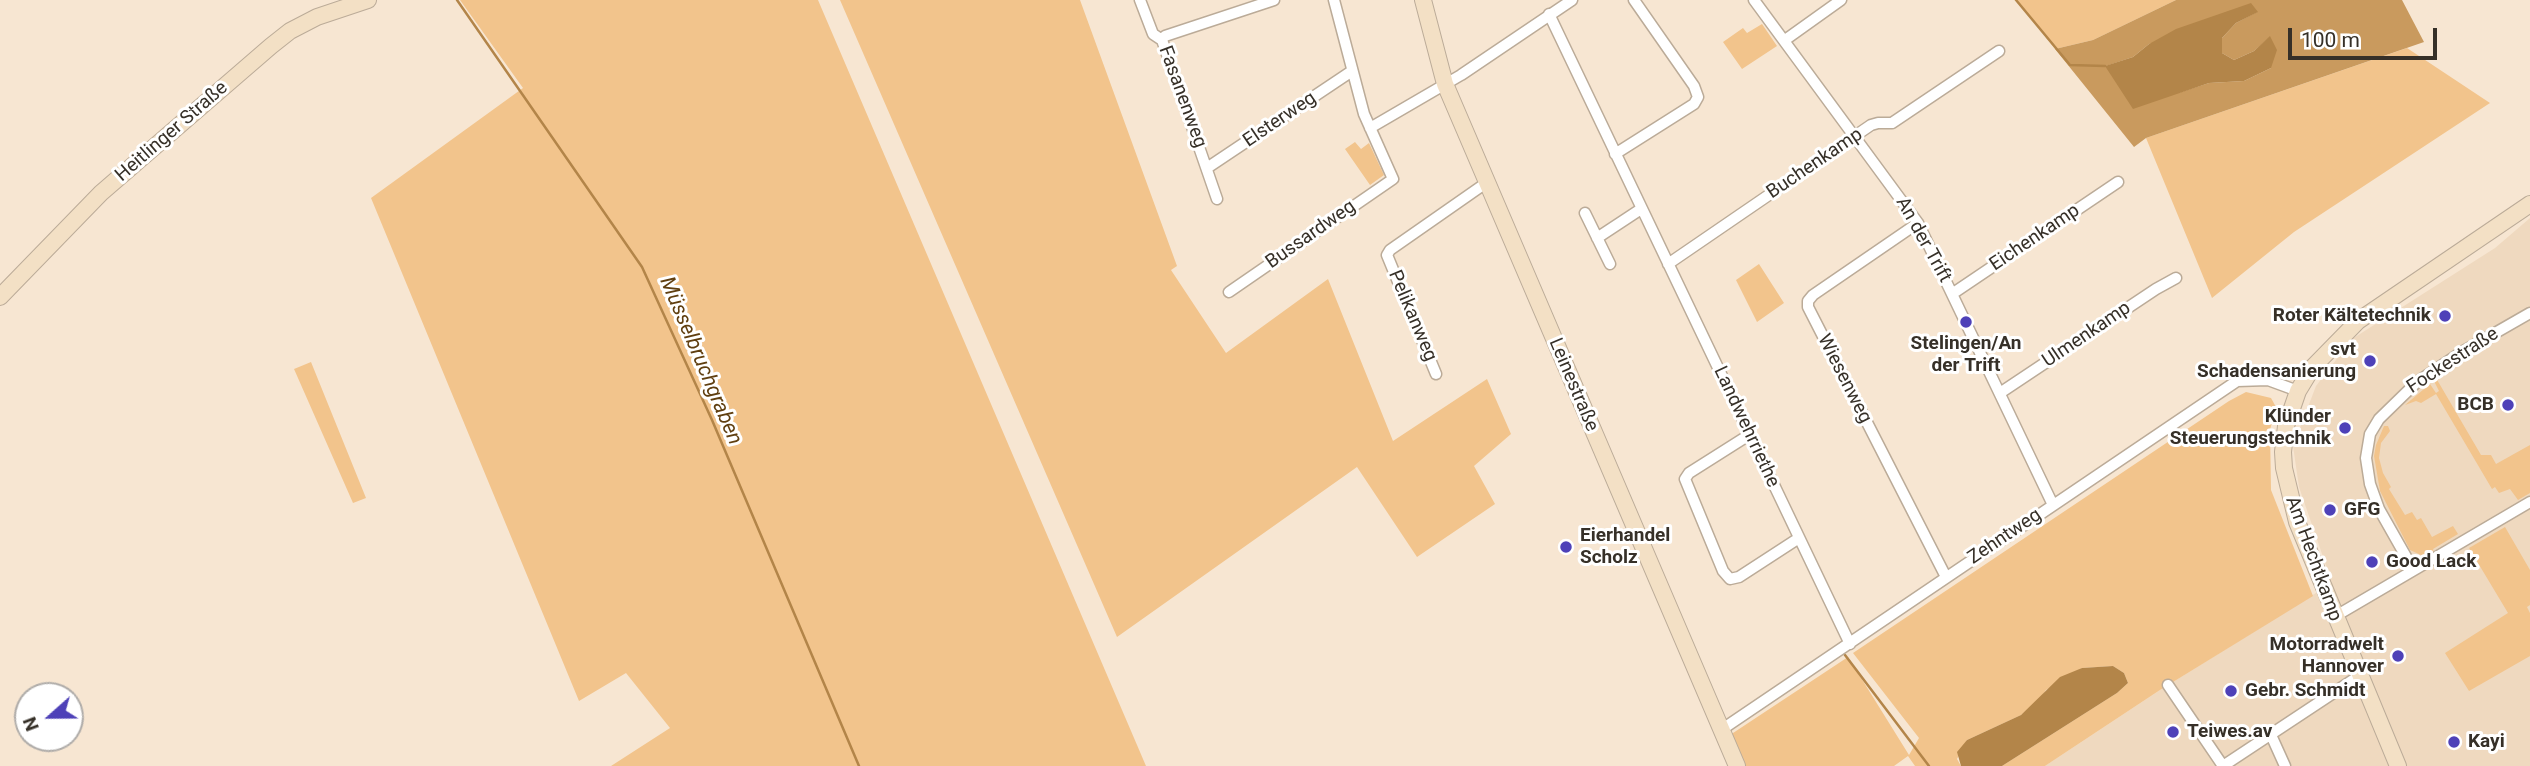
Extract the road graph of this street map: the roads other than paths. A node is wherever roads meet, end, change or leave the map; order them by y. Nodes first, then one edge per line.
1 (368, 0) edge
2 (1140, 0) edge
3 (1274, 0) edge
4 (1334, 0) edge
5 (1423, 0) edge
6 (1572, 0) edge
7 (1634, 0) edge
8 (1754, 0) edge
9 (1841, 0) edge
10 (1549, 14) junction
11 (1162, 40) junction
12 (1785, 40) junction
13 (1999, 51) dead end
14 (1352, 71) junction
15 (1445, 85) junction
16 (1370, 128) junction
17 (1855, 136) junction
18 (1615, 154) junction
19 (1207, 168) junction
20 (2118, 182) dead end
21 (1486, 183) junction
22 (1217, 199) dead end
23 (2530, 204) edge
24 (1641, 209) junction
25 (1585, 213) dead end
26 (1918, 223) junction
27 (1597, 238) junction
28 (1610, 264) dead end
29 (1668, 264) junction
30 (2176, 278) dead end
31 (1229, 292) dead end
32 (1952, 294) junction
33 (0, 297) edge
34 (2530, 313) edge
35 (1436, 374) dead end
36 (2298, 391) junction
37 (2000, 393) junction
38 (1749, 435) junction
39 (2530, 502) edge
40 (2053, 505) junction
41 (1799, 538) junction
42 (2413, 569) junction
43 (1946, 578) junction
44 (2334, 617) junction
45 (1850, 644) junction
46 (2359, 676) junction
47 (2168, 685) dead end
48 (1721, 730) junction
49 (2271, 734) junction
50 (1737, 766) edge
51 (2223, 766) edge
52 (2285, 766) edge
53 (2398, 766) edge

1 - 33 street, Heitlinger Straße
2 - 11 street, Fasanenweg
3 - 11 street
4 - 14 street
5 - 15 street, Leinestraße
6 - 10 street
7 - 18 street
8 - 12 street, An der Trift
9 - 12 street
10 - 15 street
10 - 18 street, Landwehrriethe
11 - 19 street, Fasanenweg
12 - 17 street, An der Trift
13 - 17 street, Buchenkamp
14 - 16 street
14 - 19 street, Elsterweg
15 - 16 street
15 - 21 street, Leinestraße
16 - 31 street, Bussardweg
17 - 26 street, An der Trift
17 - 29 street, Buchenkamp
18 - 24 street, Landwehrriethe
19 - 22 street, Fasanenweg
20 - 32 street, Eichenkamp
21 - 35 street, Pelikanweg
21 - 48 street, Leinestraße
23 - 36 street, Am Hechtkamp
24 - 27 street
24 - 29 street, Landwehrriethe
25 - 27 street
26 - 32 street, An der Trift
26 - 43 street, Wiesenweg
27 - 28 street
29 - 38 street, Landwehrriethe
30 - 37 street, Ulmenkamp
32 - 37 street, An der Trift
34 - 42 street, Fockestraße
36 - 40 street, Zehntweg
36 - 44 street, Am Hechtkamp
37 - 40 street, An der Trift
38 - 41 street, Landwehrriethe
38 - 41 street
39 - 42 street
40 - 43 street, Zehntweg
41 - 45 street, Landwehrriethe
42 - 44 street
43 - 45 street, Zehntweg
44 - 46 street, Am Hechtkamp
45 - 48 street, Zehntweg
46 - 49 street
46 - 53 street, Am Hechtkamp
47 - 51 street
48 - 50 street, Leinestraße
49 - 51 street
49 - 52 street

